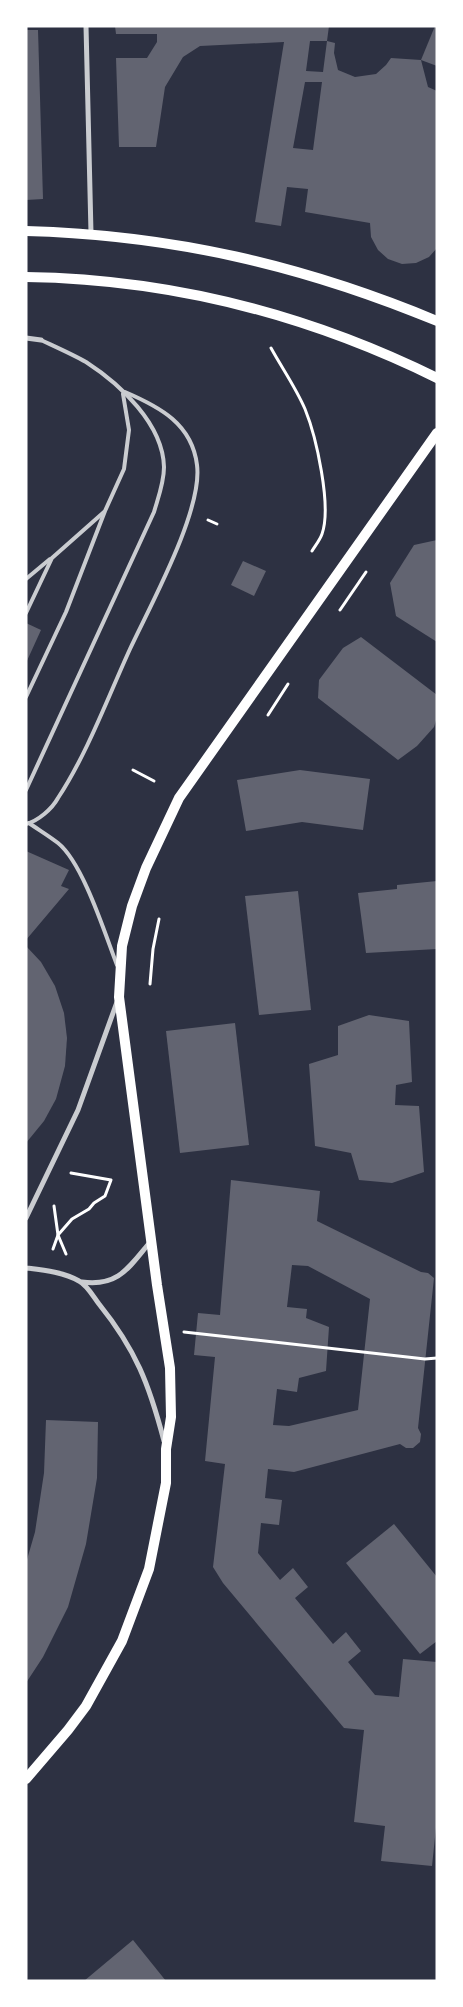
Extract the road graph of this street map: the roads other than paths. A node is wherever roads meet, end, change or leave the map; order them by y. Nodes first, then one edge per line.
1 (86, 26) edge
2 (26, 231) edge
3 (90, 233) junction
4 (26, 277) edge
5 (437, 321) edge
6 (26, 338) edge
7 (41, 340) joint
8 (437, 378) edge
9 (123, 392) junction
10 (437, 433) edge
11 (105, 511) junction
12 (52, 558) junction
13 (26, 578) edge
14 (26, 613) edge
15 (26, 697) edge
16 (26, 790) edge
17 (28, 824) edge
18 (119, 970) junction
19 (119, 996) junction
20 (26, 1218) edge
21 (151, 1240) junction
22 (26, 1268) edge
23 (81, 1282) junction
24 (166, 1449) junction
25 (26, 1779) edge

1 - 3 street
2 - 3 main road
3 - 5 main road
4 - 8 main road
6 - 7 street
7 - 9 lane
9 - 11 lane
9 - 16 lane
9 - 17 lane
10 - 18 main road
11 - 12 lane
11 - 15 lane
12 - 13 lane
12 - 14 lane
17 - 18 lane
18 - 19 main road
19 - 20 street
19 - 21 main road
21 - 23 street
21 - 24 main road
22 - 23 street
23 - 24 street
24 - 25 main road

